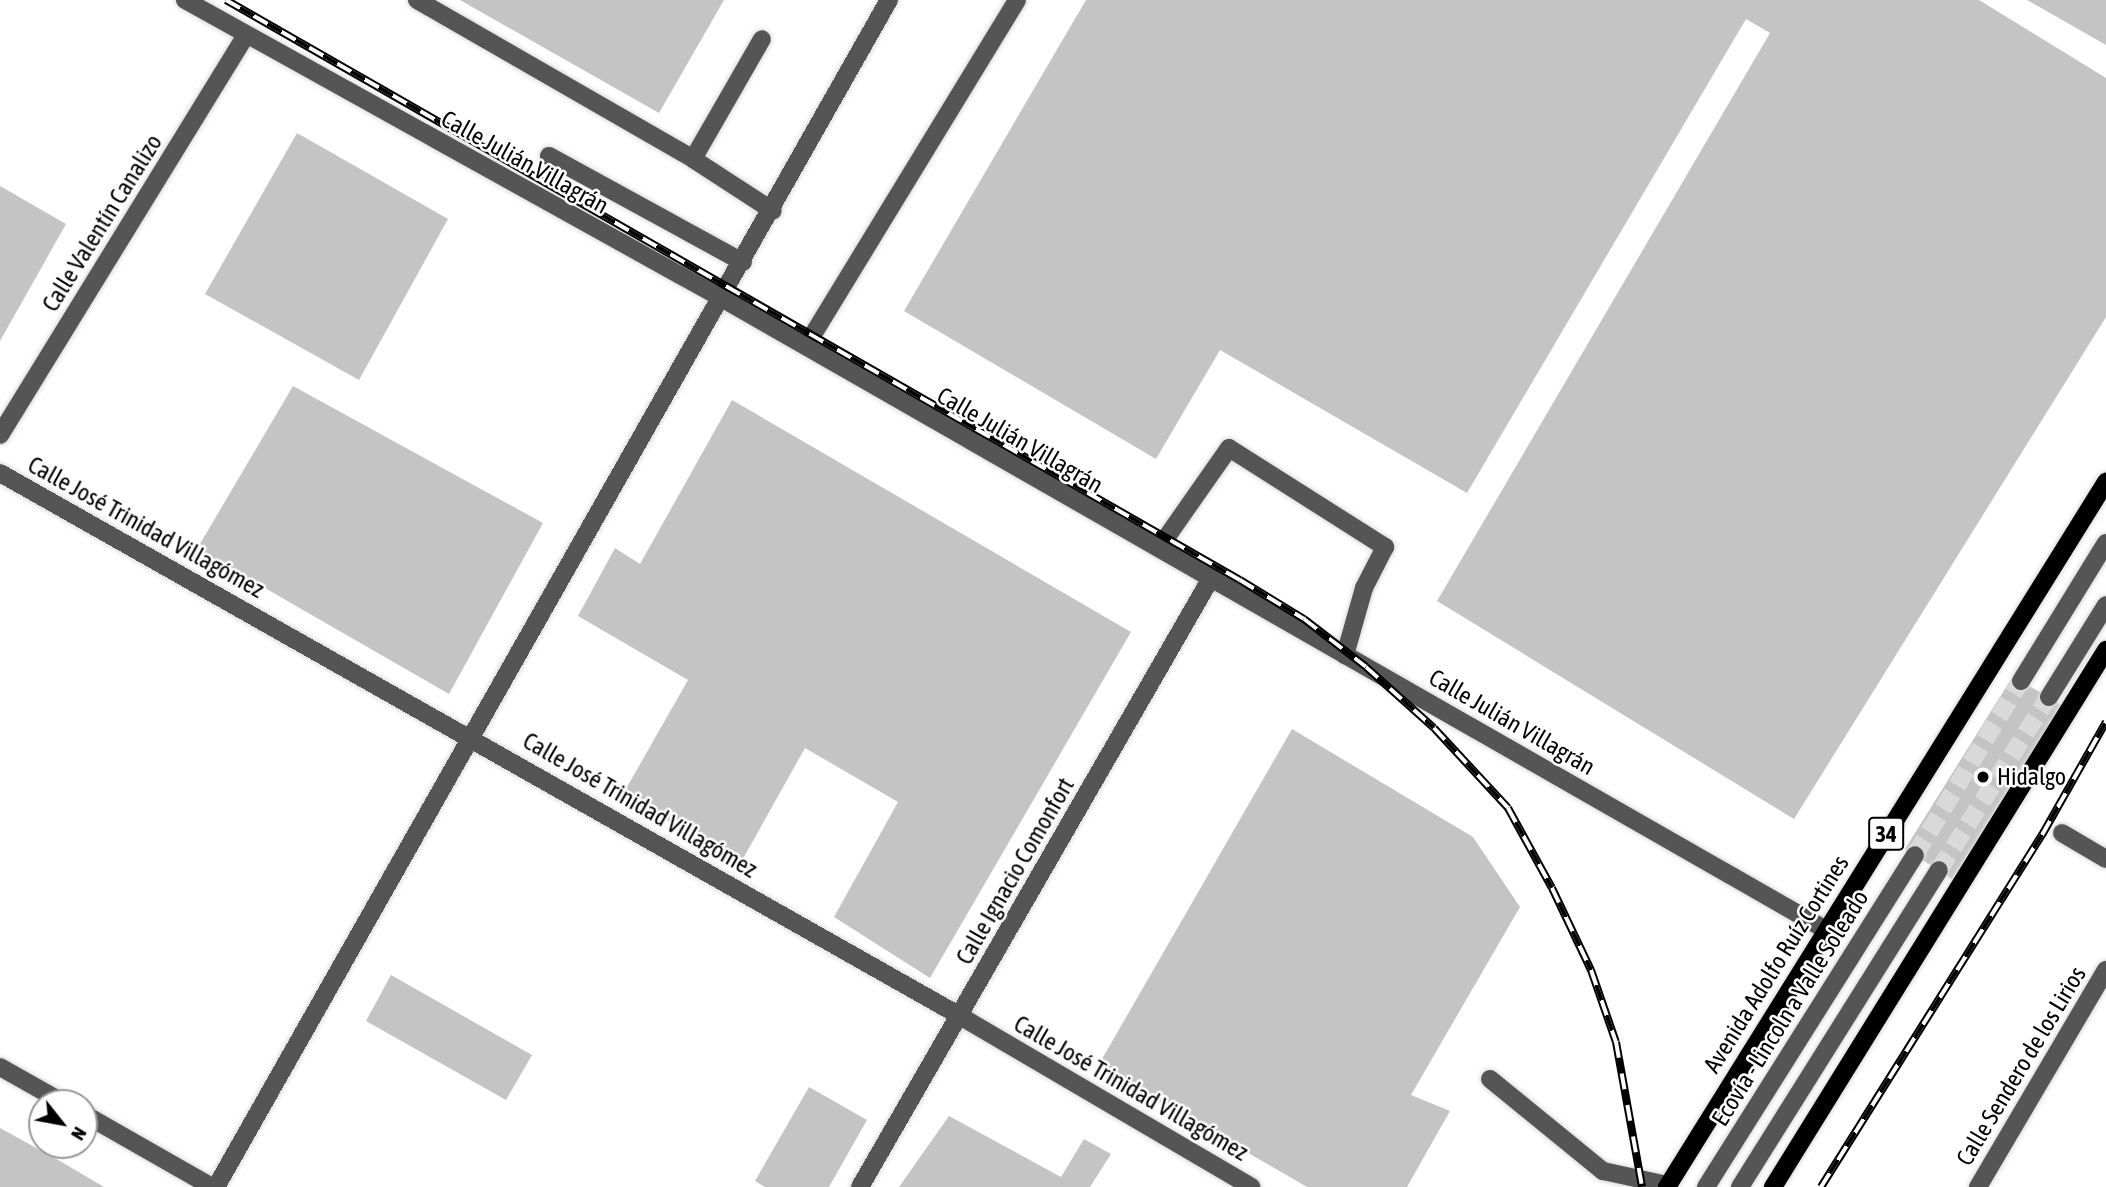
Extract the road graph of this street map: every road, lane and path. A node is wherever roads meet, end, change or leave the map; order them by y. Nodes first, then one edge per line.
1 (185, 0) edge
2 (417, 0) edge
3 (889, 0) edge
4 (1017, 0) edge
5 (245, 37) junction
6 (762, 39) dead end
7 (549, 156) dead end
8 (693, 159) junction
9 (773, 211) junction
10 (743, 262) junction
11 (723, 299) junction
12 (806, 346) junction
13 (0, 435) edge
14 (0, 473) edge
15 (2106, 482) edge
16 (2106, 544) edge
17 (1159, 548) junction
18 (1211, 578) junction
19 (2106, 605) edge
20 (2106, 650) edge
21 (1345, 655) junction
22 (2021, 681) tunnel mouth
23 (2049, 697) tunnel mouth
24 (471, 737) junction
25 (2062, 833) dead end
26 (1915, 855) tunnel mouth
27 (2106, 859) edge
28 (1939, 870) tunnel mouth
29 (1826, 930) junction
30 (2106, 970) edge
31 (960, 1016) junction
32 (0, 1067) edge
33 (1490, 1079) dead end
34 (39, 1089) edge
35 (98, 1122) edge
36 (1667, 1186) edge
37 (214, 1187) edge
38 (860, 1187) edge
39 (1251, 1187) edge
40 (1706, 1187) edge
41 (1740, 1187) edge
42 (1773, 1187) edge
43 (1978, 1187) edge

1 - 5 street, Calle Julián Villagrán
2 - 8 street
3 - 9 street
4 - 12 street
5 - 11 street, Calle Julián Villagrán
5 - 13 street, Calle Valentín Canalizo
6 - 8 street
7 - 10 street
8 - 9 street
9 - 10 street
10 - 11 street
11 - 12 street, Calle Julián Villagrán
11 - 24 street
12 - 17 street, Calle Julián Villagrán
14 - 24 street, Calle José Trinidad Villagómez
15 - 29 main road, Avenida Adolfo Ruíz Cortines / 34
16 - 22 street
17 - 18 street, Calle Julián Villagrán
17 - 21 street
18 - 21 street, Calle Julián Villagrán
18 - 31 street, Calle Ignacio Comonfort
19 - 23 street
20 - 42 main road
21 - 29 street, Calle Julián Villagrán
24 - 31 street, Calle José Trinidad Villagómez
24 - 37 street
25 - 27 street
26 - 40 street, Ecovía - Lincoln a Valle Soleado
28 - 41 street
29 - 36 main road, Avenida Adolfo Ruíz Cortines / 34
30 - 43 street, Calle Sendero de los Lirios
31 - 38 street, Calle Ignacio Comonfort
31 - 39 street, Calle José Trinidad Villagómez
32 - 34 street
33 - 36 street
35 - 37 street

